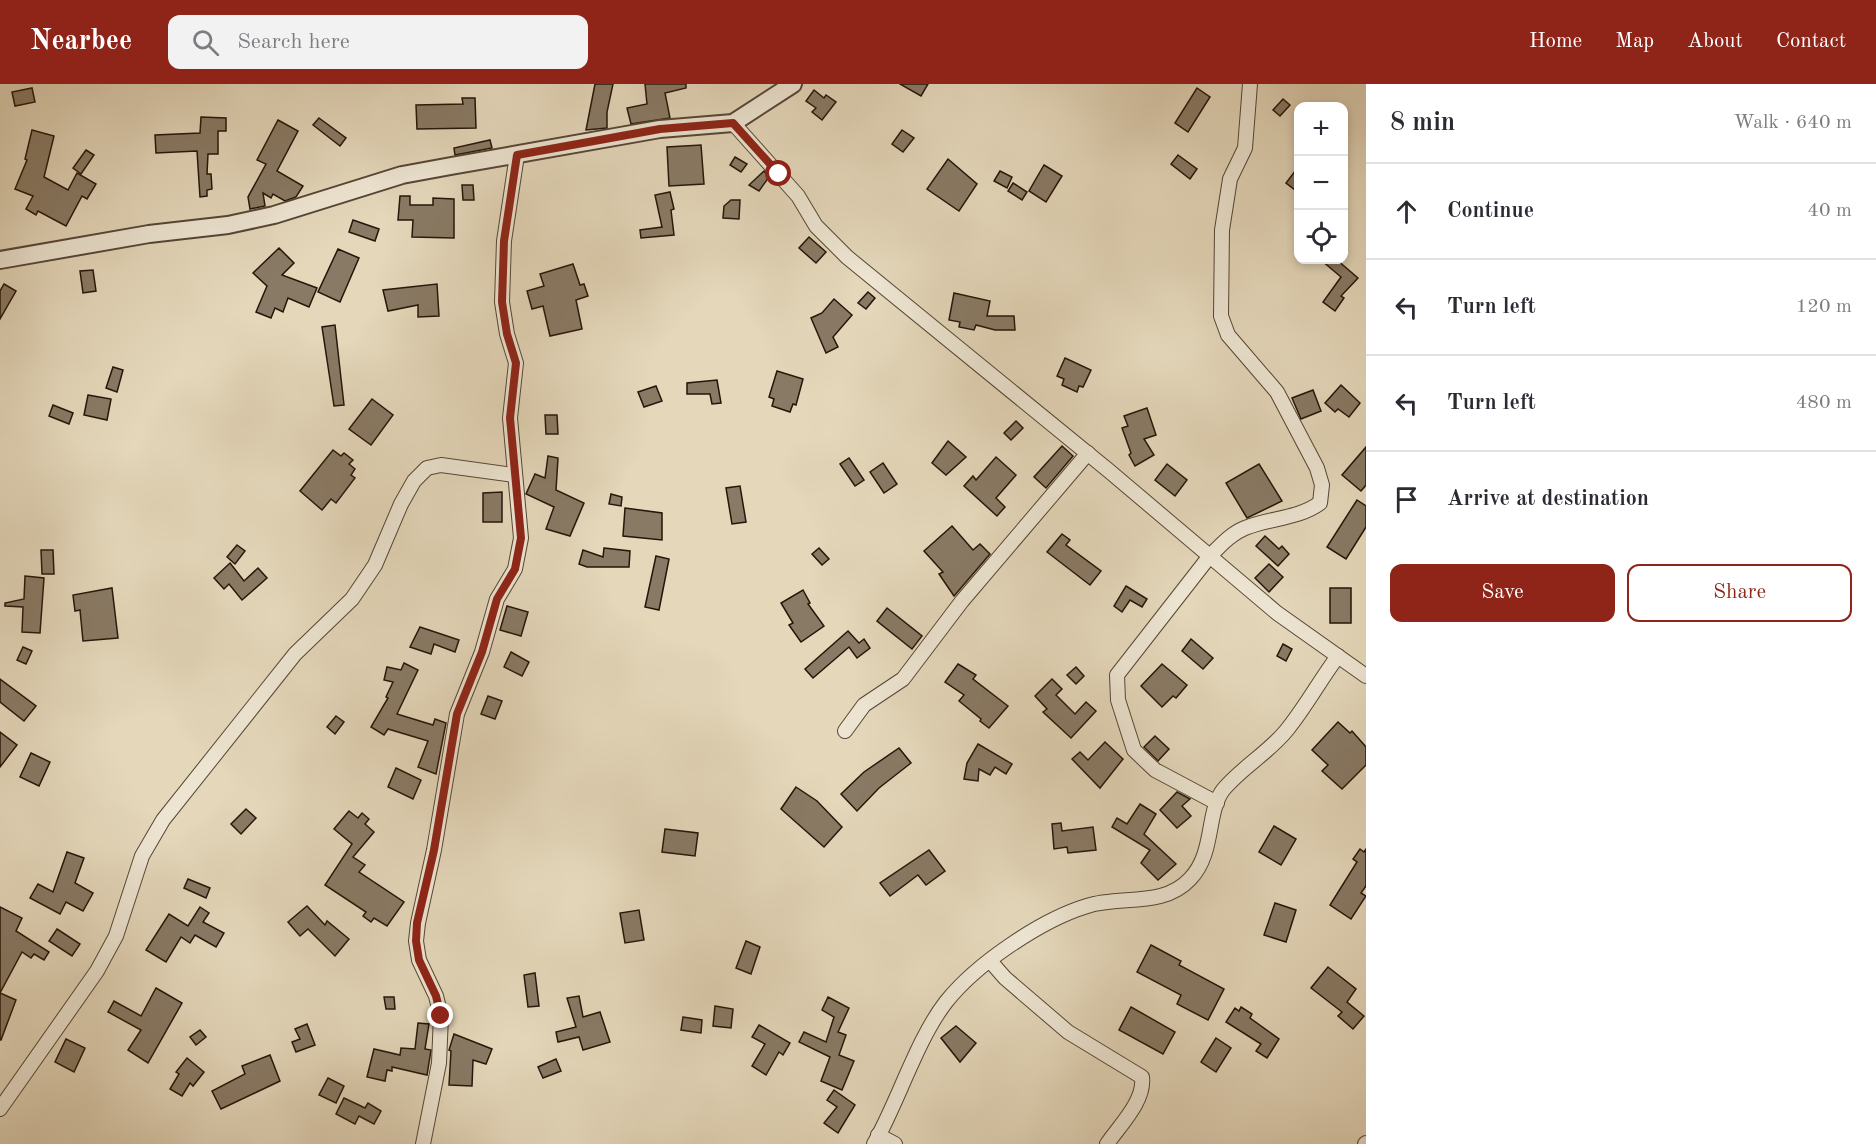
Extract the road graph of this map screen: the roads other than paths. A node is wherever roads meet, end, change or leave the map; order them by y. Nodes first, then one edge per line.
1 (793, 84) edge
2 (1250, 84) edge
3 (733, 123) junction
4 (517, 155) junction
5 (0, 260) edge
6 (1088, 453) junction
7 (514, 475) junction
8 (1209, 557) junction
9 (1338, 656) junction
10 (1366, 676) edge
11 (844, 731) dead end
12 (1217, 804) junction
13 (991, 962) junction
14 (0, 1109) edge
15 (876, 1140) edge
16 (423, 1144) edge
17 (895, 1144) edge
18 (1107, 1144) edge

1 - 3 street
2 - 8 street
3 - 4 street
3 - 6 street
4 - 5 street
4 - 7 street
6 - 8 street
6 - 11 street
7 - 14 street
7 - 16 street
8 - 9 street
8 - 12 street
9 - 10 street
9 - 12 street
12 - 13 street
13 - 15 street
13 - 18 street
15 - 17 street

